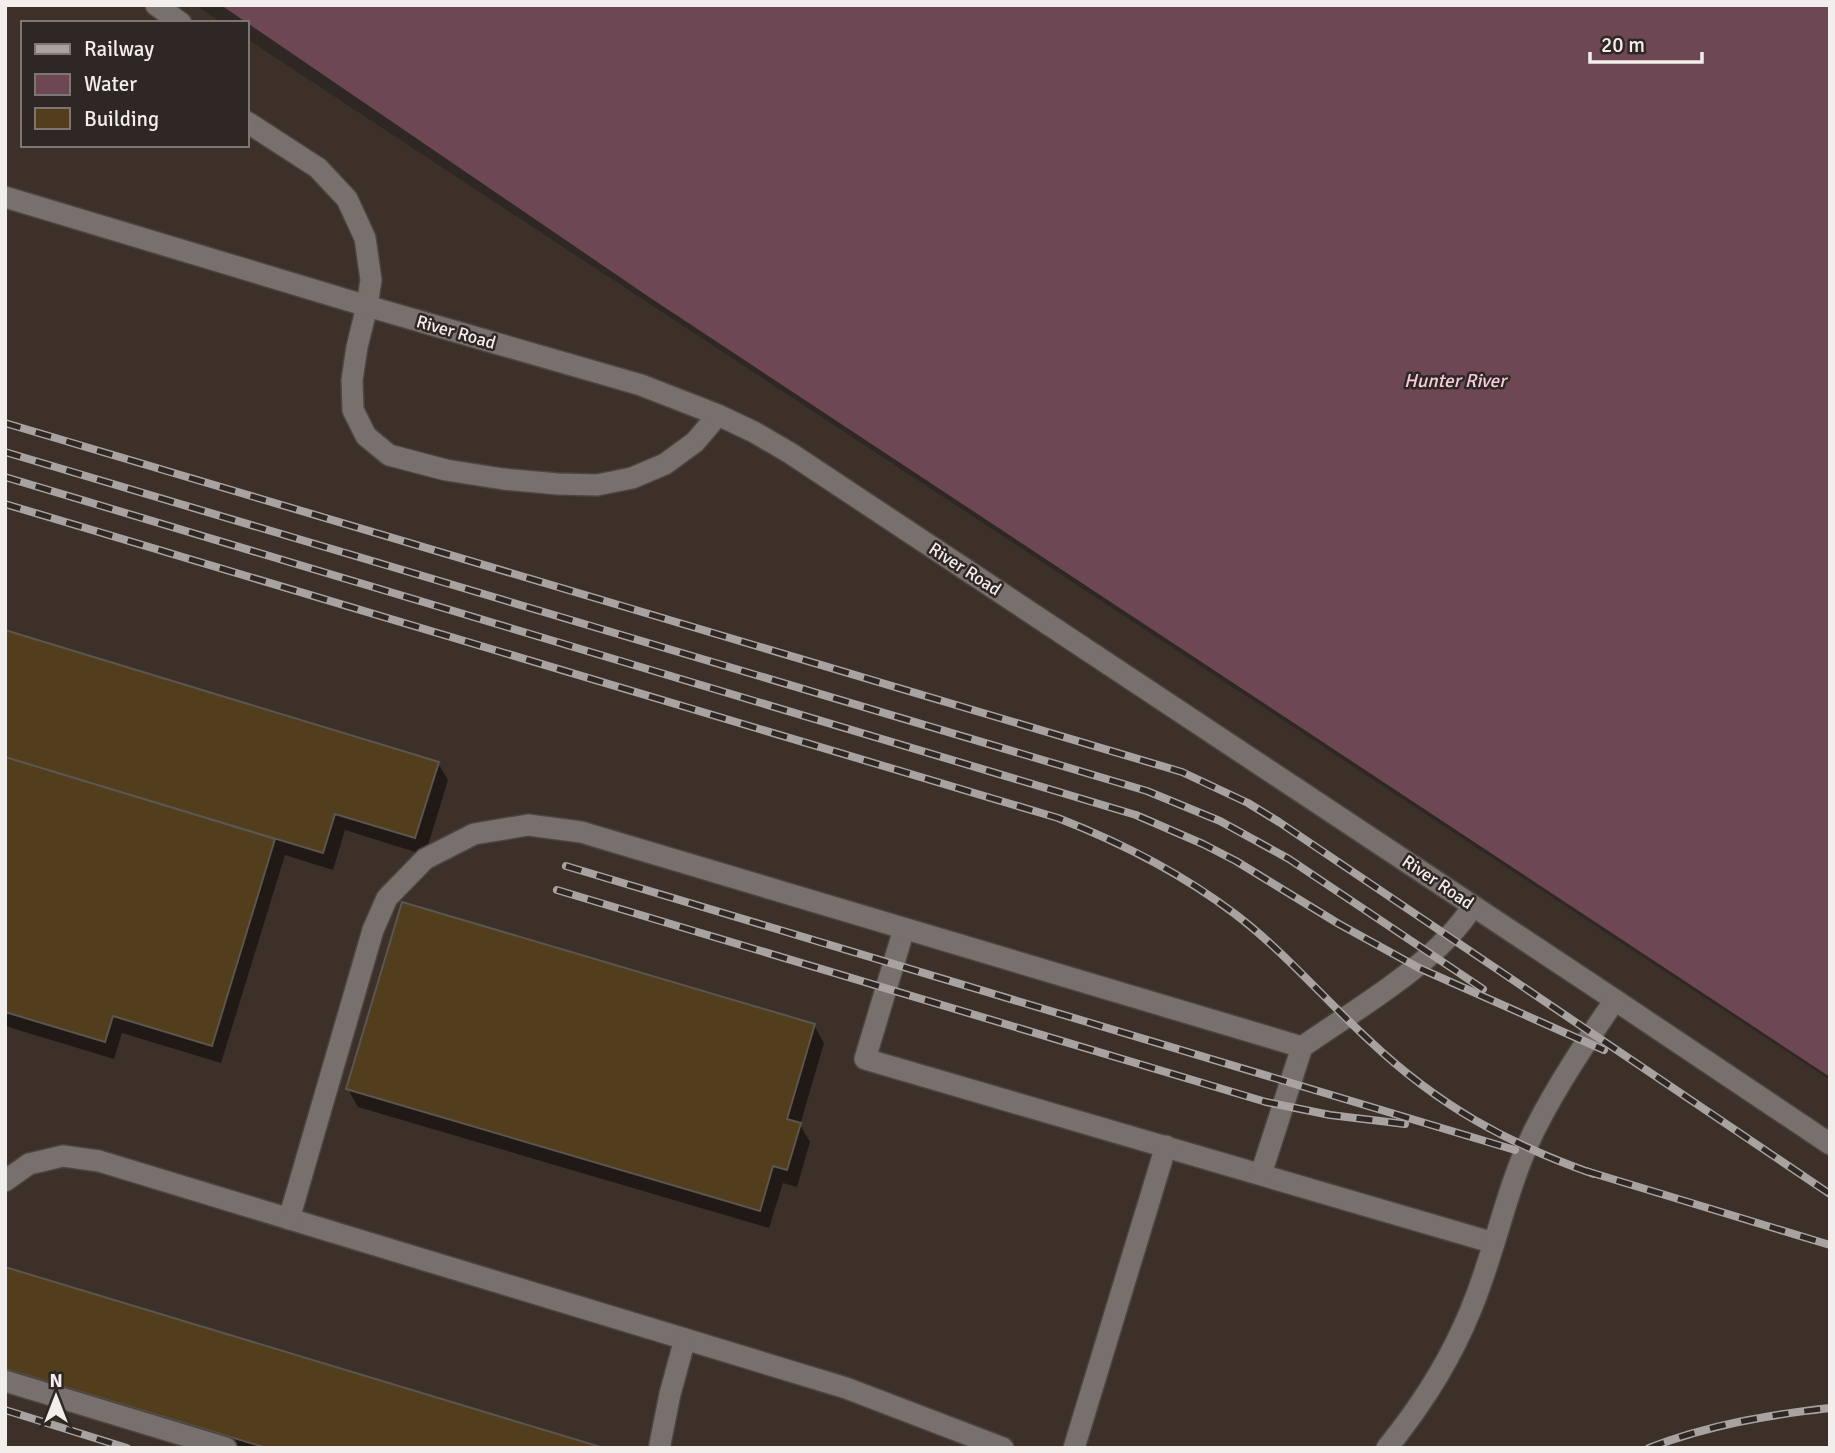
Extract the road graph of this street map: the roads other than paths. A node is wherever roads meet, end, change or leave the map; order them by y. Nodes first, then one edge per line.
1 (156, 5) edge
2 (178, 21) edge
3 (248, 123) edge
4 (5, 197) edge
5 (367, 306) junction
6 (718, 415) junction
7 (1473, 906) junction
8 (904, 929) junction
9 (1615, 1000) junction
10 (1302, 1047) junction
11 (1830, 1144) edge
12 (1166, 1146) junction
13 (1261, 1174) junction
14 (5, 1181) edge
15 (289, 1219) junction
16 (1494, 1243) junction
17 (685, 1339) junction
18 (5, 1381) edge
19 (226, 1448) edge
20 (660, 1448) edge
21 (1003, 1448) edge
22 (1074, 1448) edge
23 (1387, 1448) edge

1 - 2 lane
3 - 5 lane
4 - 5 lane, River Road
5 - 6 lane, River Road
5 - 6 lane
6 - 7 lane, River Road
7 - 9 lane, River Road
7 - 10 lane
8 - 10 lane
8 - 12 lane
8 - 15 lane
9 - 11 lane, River Road
9 - 16 lane
10 - 13 lane
12 - 13 lane
12 - 22 lane
13 - 16 lane
14 - 15 lane
15 - 17 lane
16 - 23 lane
17 - 20 lane
17 - 21 lane
18 - 19 lane

